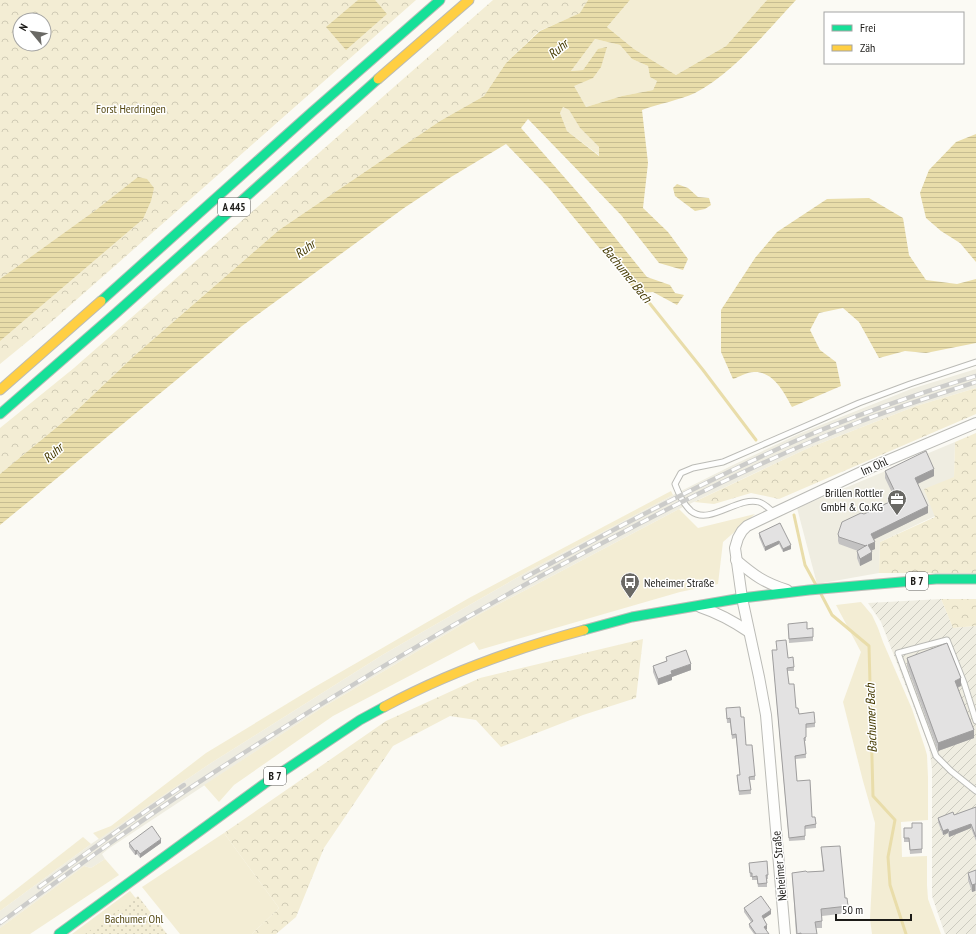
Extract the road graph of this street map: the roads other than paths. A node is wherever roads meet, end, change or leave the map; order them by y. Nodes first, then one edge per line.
1 (440, 0) edge
2 (469, 0) edge
3 (976, 362) edge
4 (0, 390) edge
5 (0, 414) edge
6 (976, 423) edge
7 (774, 513) junction
8 (736, 560) junction
9 (976, 579) edge
10 (792, 592) junction
11 (742, 598) junction
12 (696, 605) junction
13 (749, 632) junction
14 (976, 721) edge
15 (976, 790) edge
16 (59, 934) edge
17 (785, 934) edge

1 - 4 main road, A 445
2 - 5 main road, A 445
3 - 7 lane
6 - 7 street, Im Ohl
7 - 8 street, Neheimer Straße
8 - 10 street
8 - 11 street, Neheimer Straße
9 - 10 main road, B 7
10 - 11 main road, B 7
11 - 12 main road, B 7
11 - 13 street, Neheimer Straße
12 - 13 street
12 - 16 main road, B 7
13 - 17 street, Neheimer Straße
14 - 15 lane

